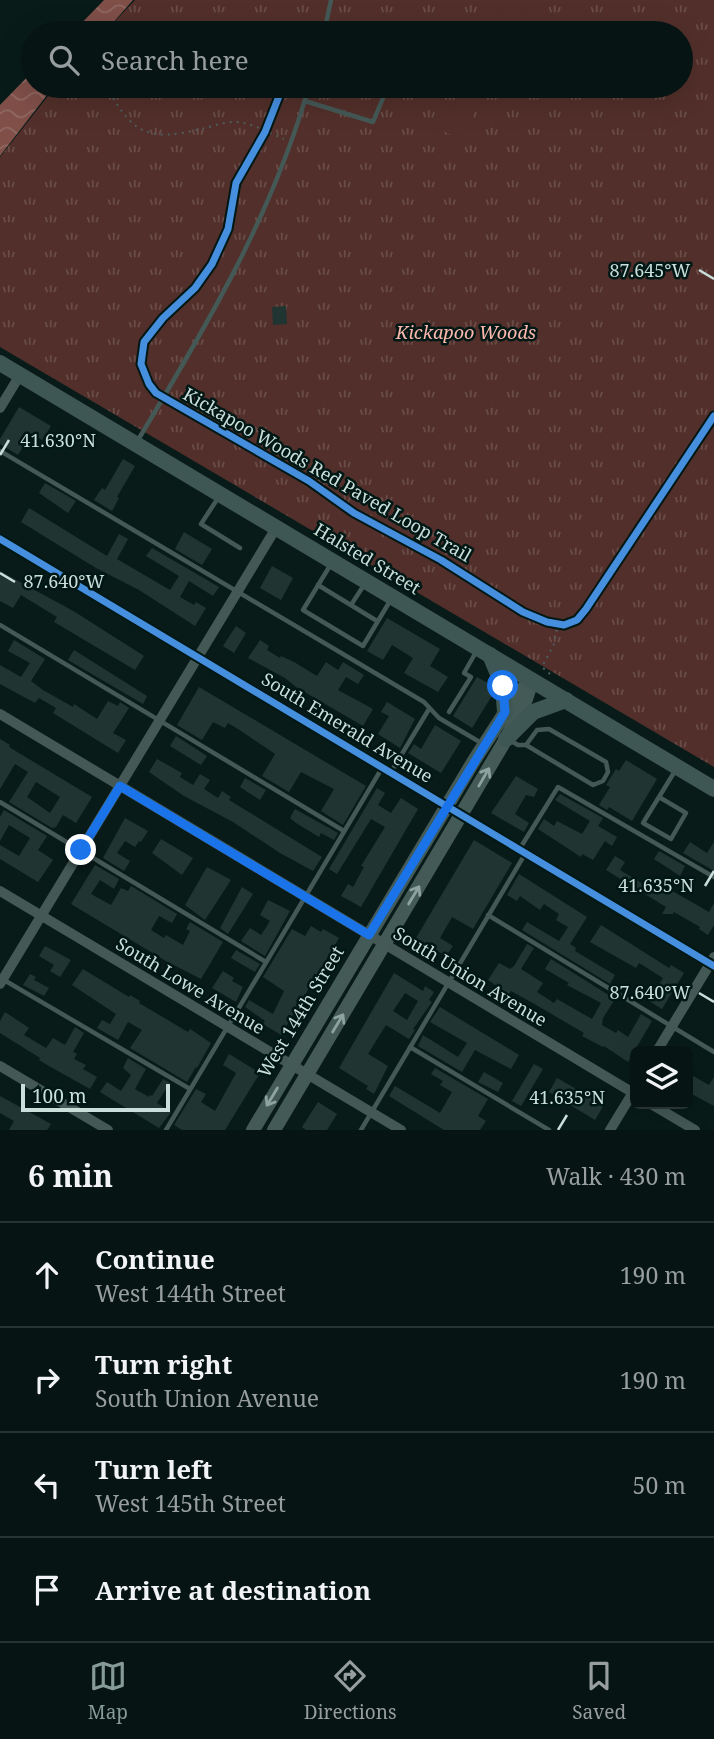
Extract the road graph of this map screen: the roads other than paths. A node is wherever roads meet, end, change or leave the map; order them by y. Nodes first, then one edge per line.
1 (331, 0) edge
2 (327, 21) edge
3 (306, 98) edge
4 (383, 98) edge
5 (305, 101) junction
6 (0, 363) edge
7 (20, 375) junction
8 (0, 408) edge
9 (136, 444) junction
10 (0, 451) edge
11 (220, 494) junction
12 (276, 528) junction
13 (0, 539) edge
14 (240, 548) dead end
15 (333, 561) junction
16 (366, 581) junction
17 (318, 585) junction
18 (237, 592) junction
19 (392, 597) junction
20 (351, 605) junction
21 (377, 621) junction
22 (0, 625) edge
23 (484, 652) junction
24 (197, 657) junction
25 (532, 680) junction
26 (566, 700) junction
27 (429, 709) junction
28 (449, 712) dead end
29 (505, 712) junction
30 (0, 715) edge
31 (159, 721) junction
32 (506, 739) junction
33 (484, 745) junction
34 (526, 745) junction
35 (677, 767) junction
36 (386, 770) junction
37 (120, 786) junction
38 (714, 789) edge
39 (659, 797) junction
40 (0, 802) edge
41 (446, 806) junction
42 (462, 815) junction
43 (344, 831) junction
44 (81, 850) junction
45 (522, 851) junction
46 (714, 877) edge
47 (0, 891) edge
48 (305, 897) junction
49 (488, 915) junction
50 (42, 916) junction
51 (369, 935) junction
52 (385, 944) junction
53 (266, 962) junction
54 (713, 962) edge
55 (1, 980) edge
56 (449, 983) junction
57 (228, 1027) junction
58 (672, 1027) junction
59 (660, 1046) edge
60 (410, 1047) junction
61 (714, 1052) edge
62 (292, 1065) junction
63 (0, 1066) edge
64 (307, 1074) junction
65 (190, 1089) junction
66 (630, 1090) edge
67 (630, 1098) edge
68 (659, 1109) edge
69 (371, 1112) junction
70 (108, 1130) edge
71 (166, 1130) edge
72 (253, 1130) edge
73 (274, 1130) edge
74 (361, 1130) edge
75 (401, 1130) edge
76 (549, 1130) edge
77 (610, 1130) edge
78 (695, 1130) edge

1 - 2 lane
3 - 5 lane
4 - 5 lane
5 - 9 lane
6 - 7 main road, Halsted Street
7 - 8 street
7 - 9 main road, Halsted Street
9 - 11 main road, Halsted Street
10 - 18 lane
11 - 12 main road, Halsted Street
11 - 14 lane
12 - 15 main road, Halsted Street
12 - 18 street
13 - 24 street, South Emerald Avenue
15 - 16 main road, Halsted Street
15 - 17 lane
16 - 19 main road, Halsted Street
16 - 20 lane
17 - 20 lane
17 - 21 lane
18 - 24 street
18 - 27 lane
19 - 21 lane
19 - 23 main road, Halsted Street
20 - 21 lane
22 - 31 lane
23 - 25 main road, Halsted Street
23 - 28 lane
23 - 29 main road
24 - 31 street
24 - 36 street, South Emerald Avenue
25 - 26 main road, Halsted Street
25 - 29 street, West 144th Street
25 - 32 street, West 144th Street
26 - 32 main road
26 - 35 main road, Halsted Street
27 - 33 lane
27 - 36 lane
29 - 33 street, West 144th Street
30 - 37 street, South Union Avenue
31 - 37 street
31 - 43 lane
32 - 34 lane
42 -> 32 street, West 144th Street
33 - 41 street, West 144th Street
34 - 34 lane
35 - 38 main road, Halsted Street
35 - 39 lane
36 - 41 street, South Emerald Avenue
36 - 43 lane
37 - 44 street
37 - 48 street, South Union Avenue
39 - 39 lane
40 - 44 lane
41 - 42 street, South Emerald Avenue
41 - 51 street, West 144th Street
42 - 45 street, South Emerald Avenue
52 -> 42 street, West 144th Street
43 - 48 lane
44 - 50 street
44 - 53 lane
45 - 46 lane
45 - 49 lane
45 - 54 street, South Emerald Avenue
47 - 50 street, South Lowe Avenue
48 - 51 street, South Union Avenue
48 - 53 lane
49 - 56 lane
49 - 58 lane
50 - 55 street
50 - 57 street, South Lowe Avenue
51 - 52 street, South Union Avenue
51 - 62 street, West 144th Street
52 - 56 street, South Union Avenue
64 -> 52 street, West 144th Street
53 - 57 lane
54 - 58 street
55 - 65 lane
56 - 60 lane
56 - 66 street, South Union Avenue
57 - 62 street, South Lowe Avenue
57 - 65 lane
58 - 59 street
58 - 61 lane
60 - 69 lane
60 - 76 lane
62 - 64 street, South Lowe Avenue
62 -> 72 street, West 144th Street
63 - 70 street
64 - 69 street, South Lowe Avenue
64 - 73 street, West 144th Street
65 - 71 lane
67 - 77 street
68 - 78 street
69 - 74 lane
69 - 75 street, South Lowe Avenue

